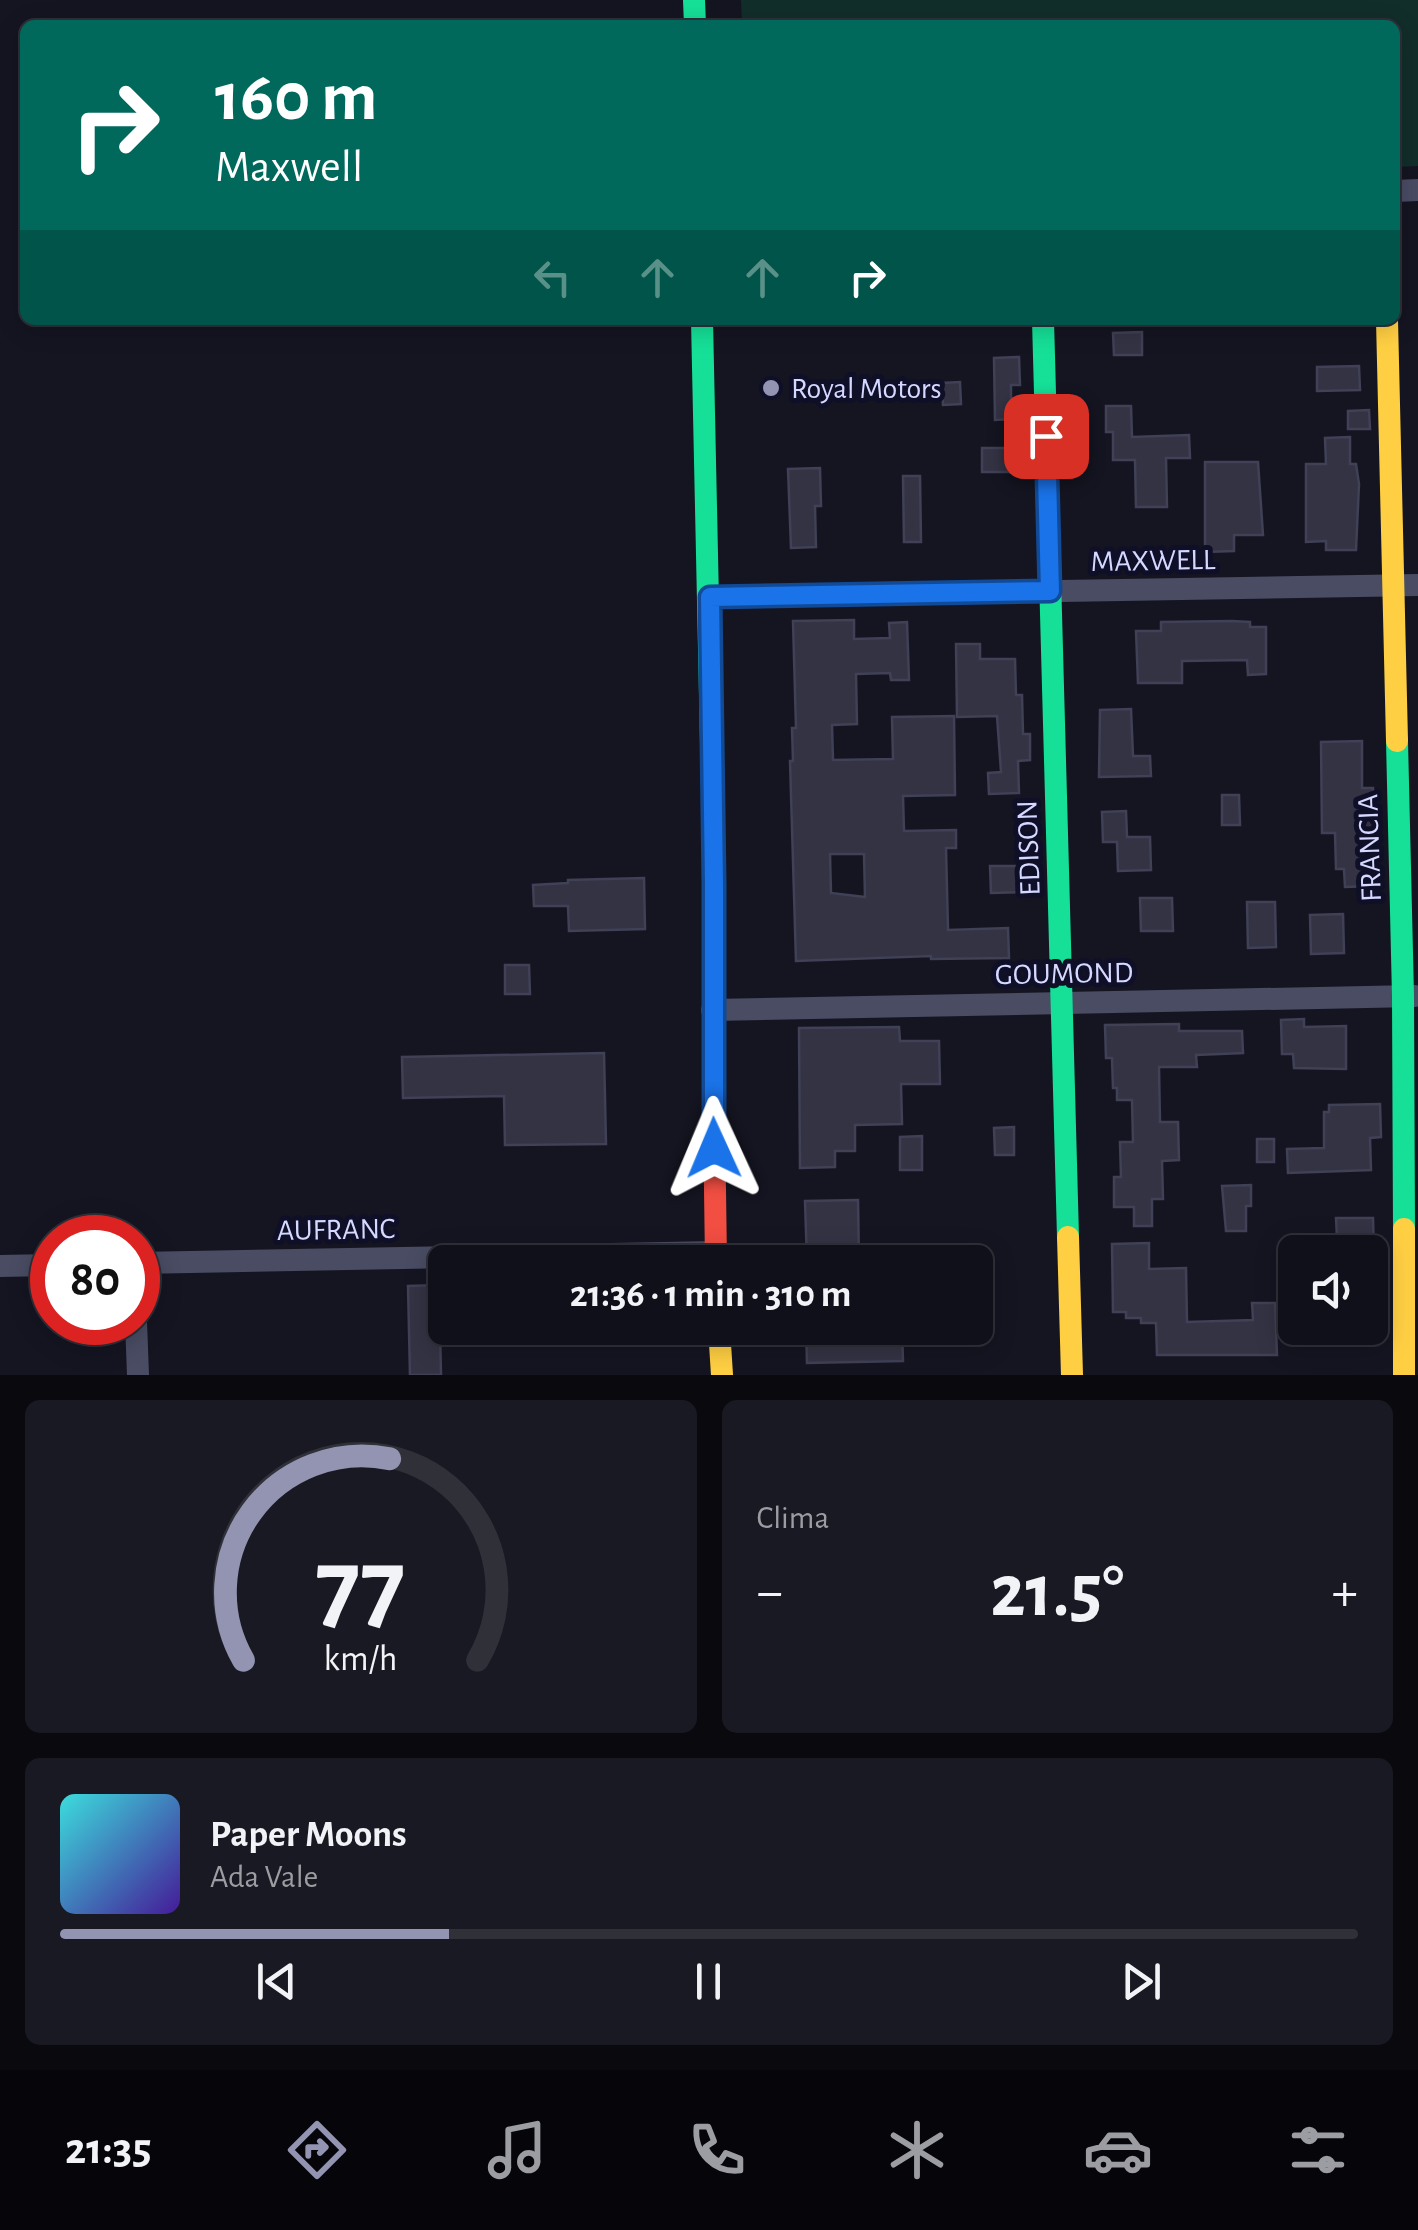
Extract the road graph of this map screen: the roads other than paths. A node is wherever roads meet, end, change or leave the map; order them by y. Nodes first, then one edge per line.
1 (702, 325) edge
2 (1043, 325) edge
3 (1388, 325) edge
4 (1418, 585) edge
5 (1391, 586) junction
6 (1050, 591) junction
7 (710, 597) junction
8 (1410, 996) edge
9 (1062, 1003) junction
10 (712, 1010) junction
11 (716, 1245) edge
12 (428, 1260) edge
13 (160, 1263) edge
14 (30, 1265) edge
15 (0, 1266) edge
16 (137, 1345) edge
17 (721, 1345) edge
18 (138, 1375) edge
19 (722, 1375) edge
20 (1072, 1375) edge
21 (1404, 1375) edge

1 - 7 main road
2 - 6 main road, EDISON
3 - 5 main road, FRANCIA
4 - 5 street, MAXWELL
5 - 6 street, MAXWELL
5 - 8 main road, FRANCIA
6 - 7 street, MAXWELL
6 - 9 main road, EDISON
7 - 10 main road
8 - 9 street, GOUMOND
8 - 21 main road, FRANCIA
9 - 10 street, GOUMOND
9 - 20 main road, EDISON
10 - 11 main road
12 - 13 street, AUFRANC
14 - 15 street
16 - 18 street
17 - 19 main road

